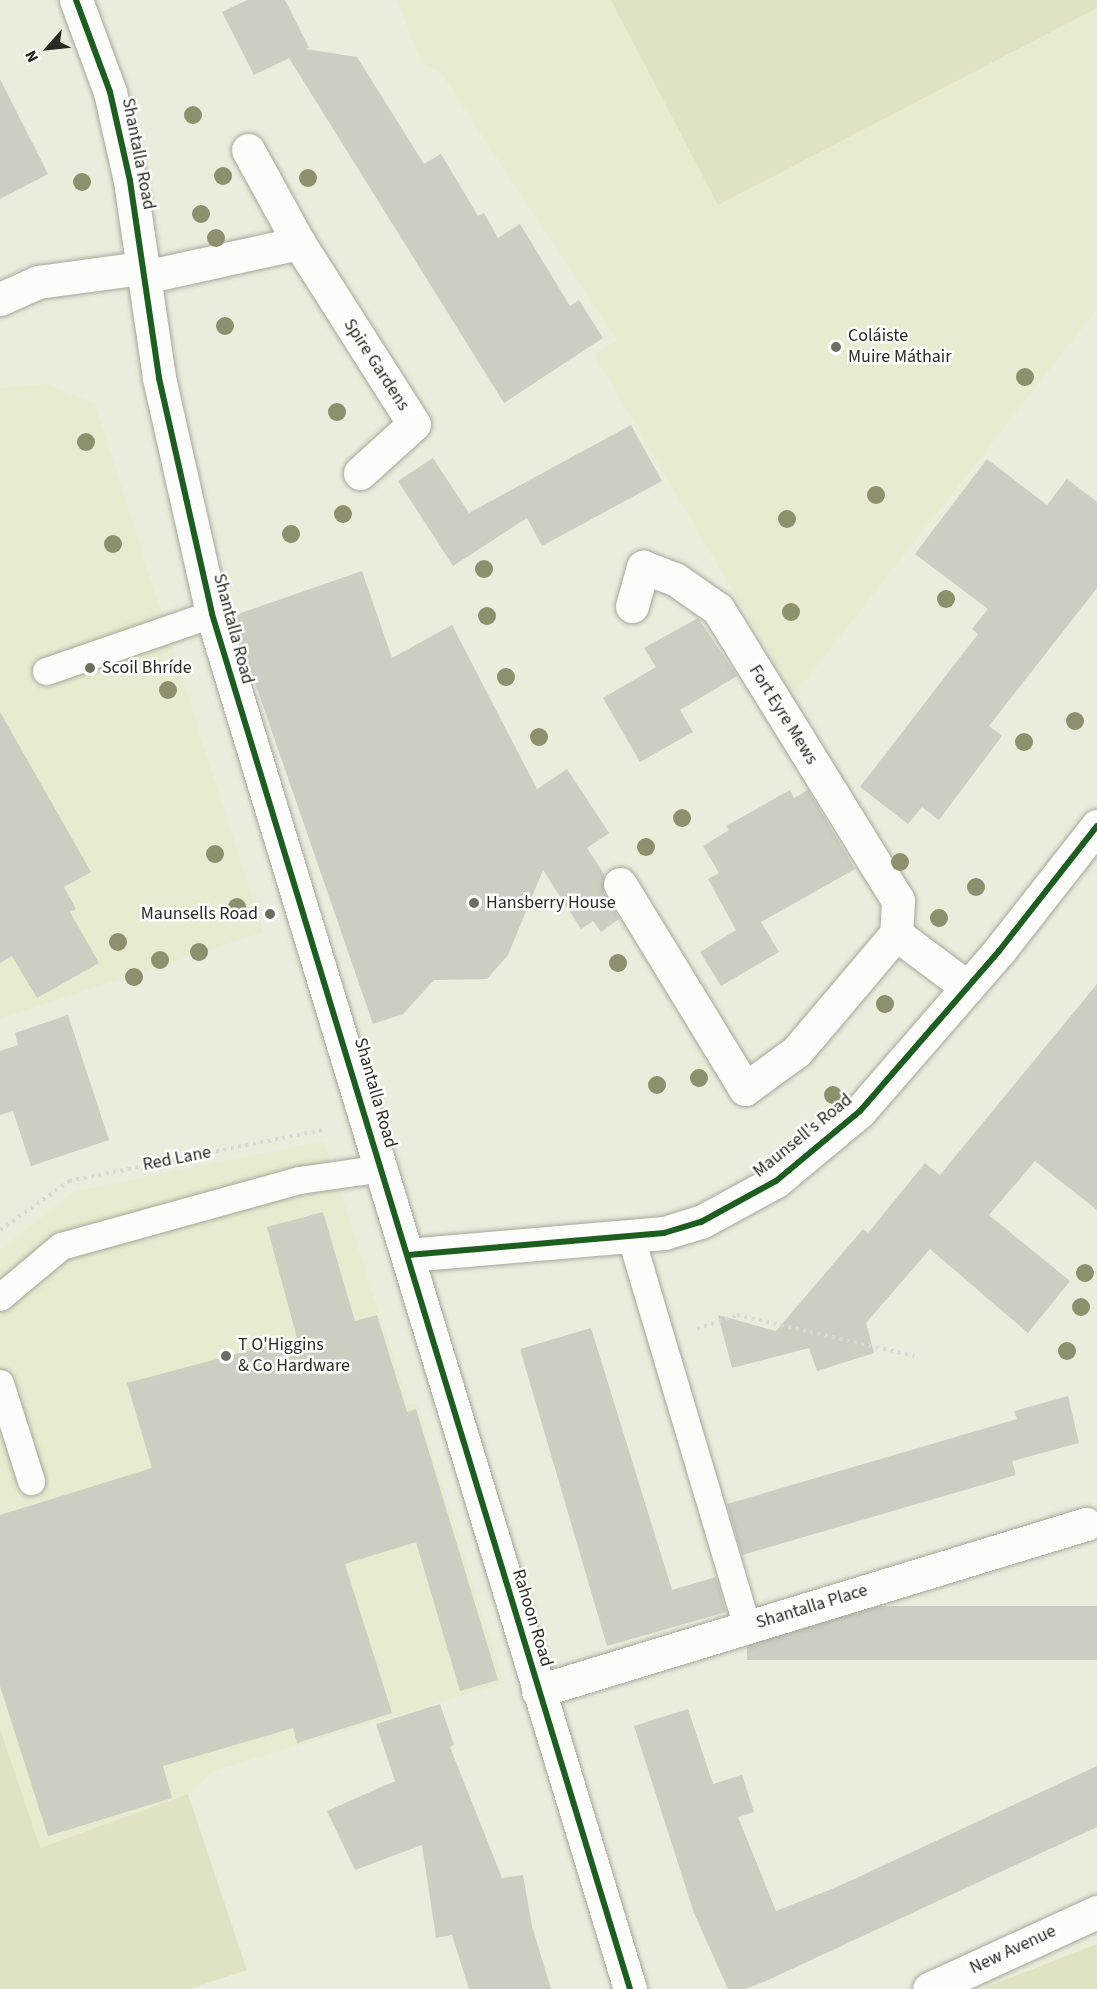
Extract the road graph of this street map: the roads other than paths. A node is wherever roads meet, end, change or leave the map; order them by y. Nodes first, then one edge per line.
1 (76, 0) edge
2 (248, 150) dead end
3 (299, 243) junction
4 (143, 273) junction
5 (0, 299) edge
6 (360, 474) dead end
7 (632, 606) dead end
8 (212, 614) junction
9 (46, 671) dead end
10 (1097, 826) edge
11 (620, 884) dead end
12 (896, 934) junction
13 (967, 987) junction
14 (382, 1168) junction
15 (631, 1238) junction
16 (408, 1255) junction
17 (0, 1297) edge
18 (0, 1383) edge
19 (31, 1480) dead end
20 (1086, 1524) dead end
21 (747, 1627) junction
22 (538, 1690) junction
23 (1097, 1912) edge
24 (630, 1989) edge
25 (929, 1989) edge

1 - 4 street, Shantalla Road
2 - 3 street, Spire Gardens
3 - 4 street
3 - 6 street, Spire Gardens
4 - 5 street
4 - 8 street, Shantalla Road
7 - 12 street, Fort Eyre Mews
8 - 9 lane
8 - 14 street, Shantalla Road
10 - 13 street, Maunsell's Road
11 - 12 street
12 - 13 street
13 - 15 street, Maunsell's Road
14 - 16 street, Shantalla Road
14 - 17 lane
15 - 16 street, Maunsell's Road
15 - 21 lane
16 - 22 street, Rahoon Road
18 - 19 lane
20 - 21 street, Shantalla Place
21 - 22 street, Shantalla Place
22 - 24 street, Rahoon Road
23 - 25 street, New Avenue

